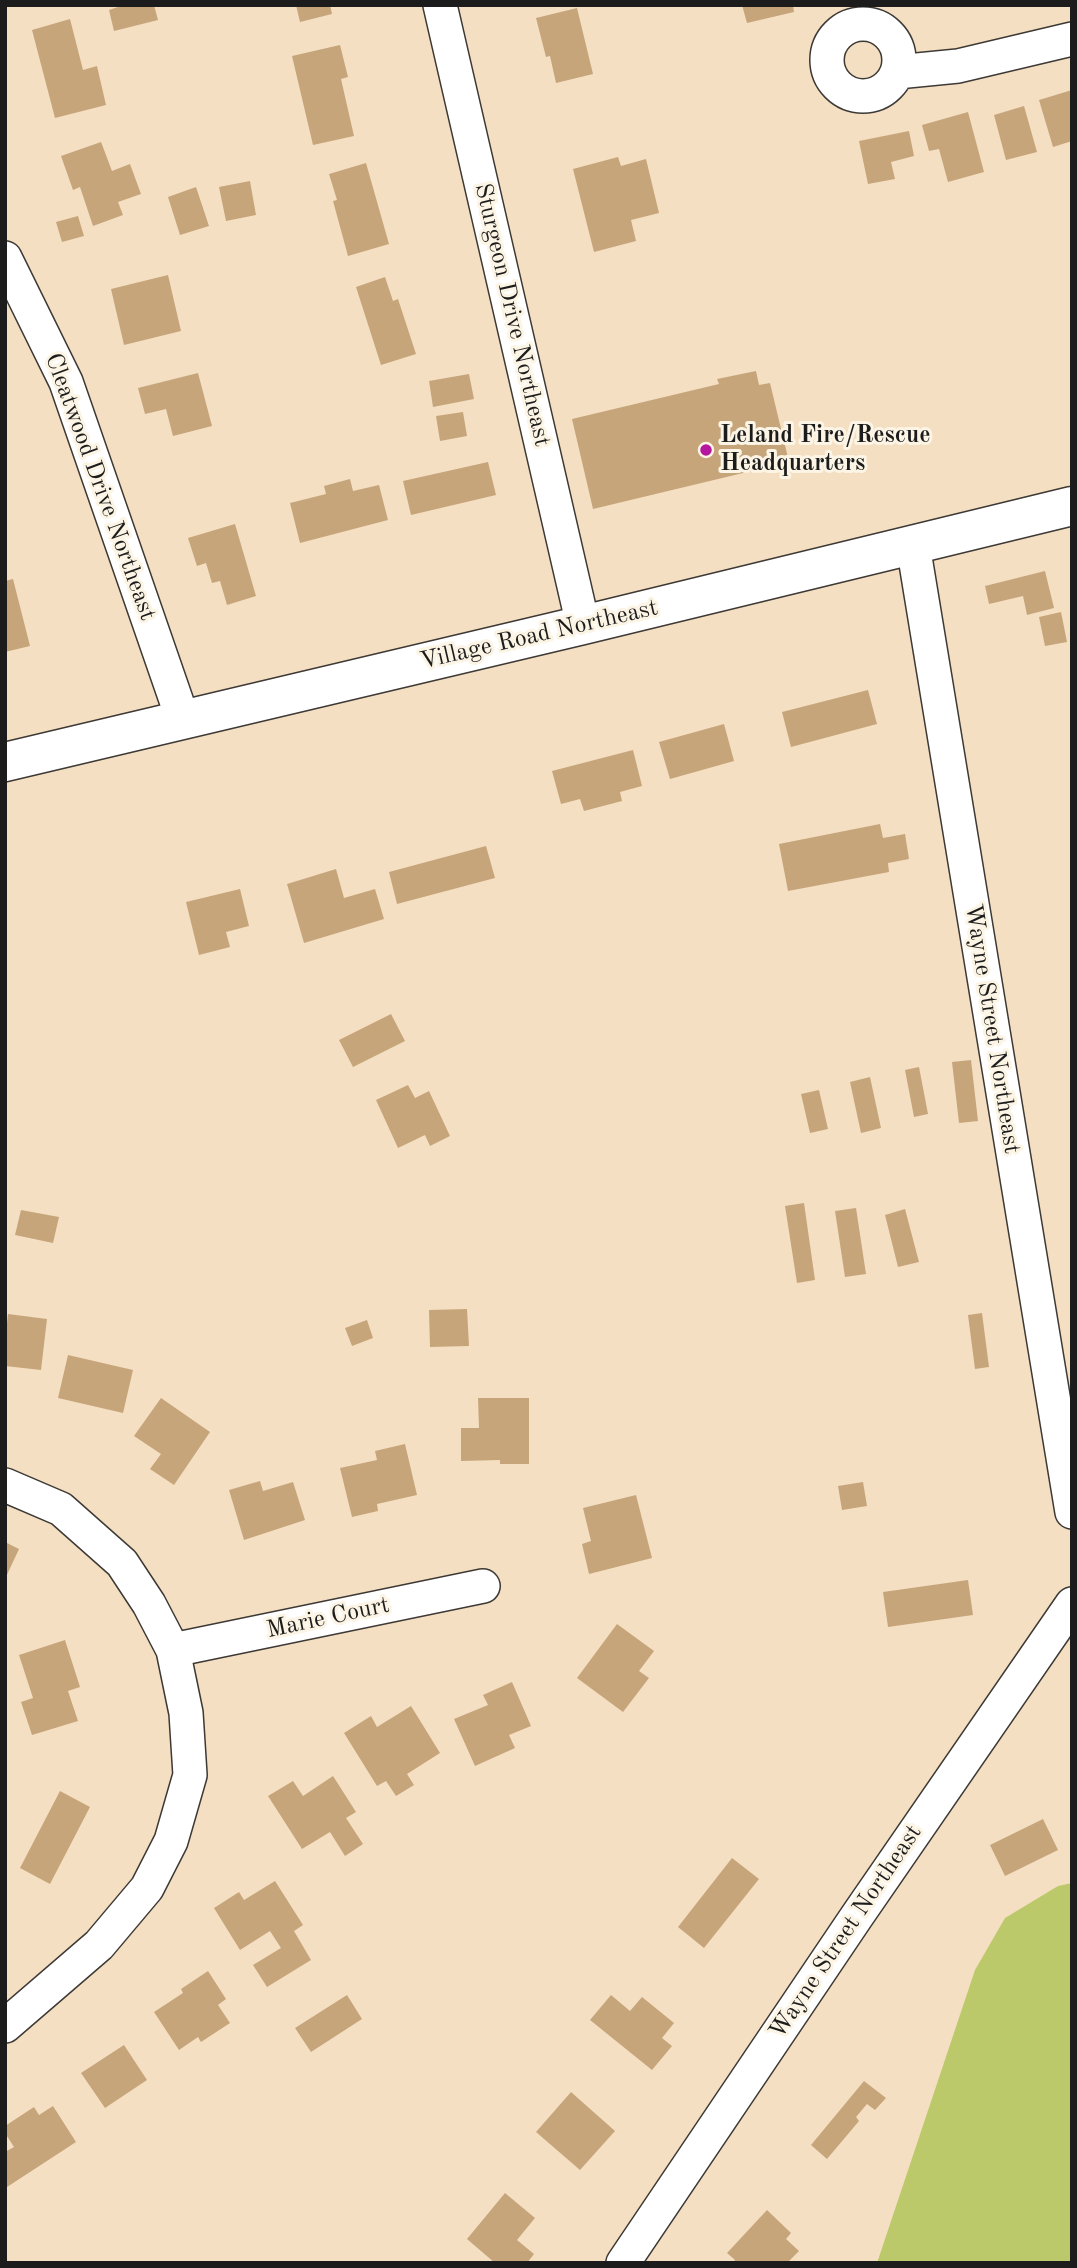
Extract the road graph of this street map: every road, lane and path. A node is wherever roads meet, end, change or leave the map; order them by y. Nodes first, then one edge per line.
1 (440, 5) edge
2 (850, 15) edge
3 (1072, 39) edge
4 (897, 72) junction
5 (5, 258) edge
6 (1072, 506) edge
7 (913, 545) junction
8 (583, 625) junction
9 (183, 720) junction
10 (5, 762) edge
11 (5, 1485) edge
12 (1072, 1513) edge
13 (483, 1586) dead end
14 (1072, 1604) edge
15 (173, 1650) junction
16 (5, 2026) edge
17 (623, 2263) edge

1 - 8 street, Sturgeon Drive Northeast
2 - 4 street
2 - 4 street
3 - 4 street
5 - 9 street, Cleatwood Drive Northeast
6 - 7 main road, Village Road Northeast
7 - 8 main road, Village Road Northeast
7 - 12 street, Wayne Street Northeast
8 - 9 main road, Village Road Northeast
9 - 10 main road, Village Road Northeast
11 - 15 street
13 - 15 street, Marie Court
14 - 17 street, Wayne Street Northeast
15 - 16 street

